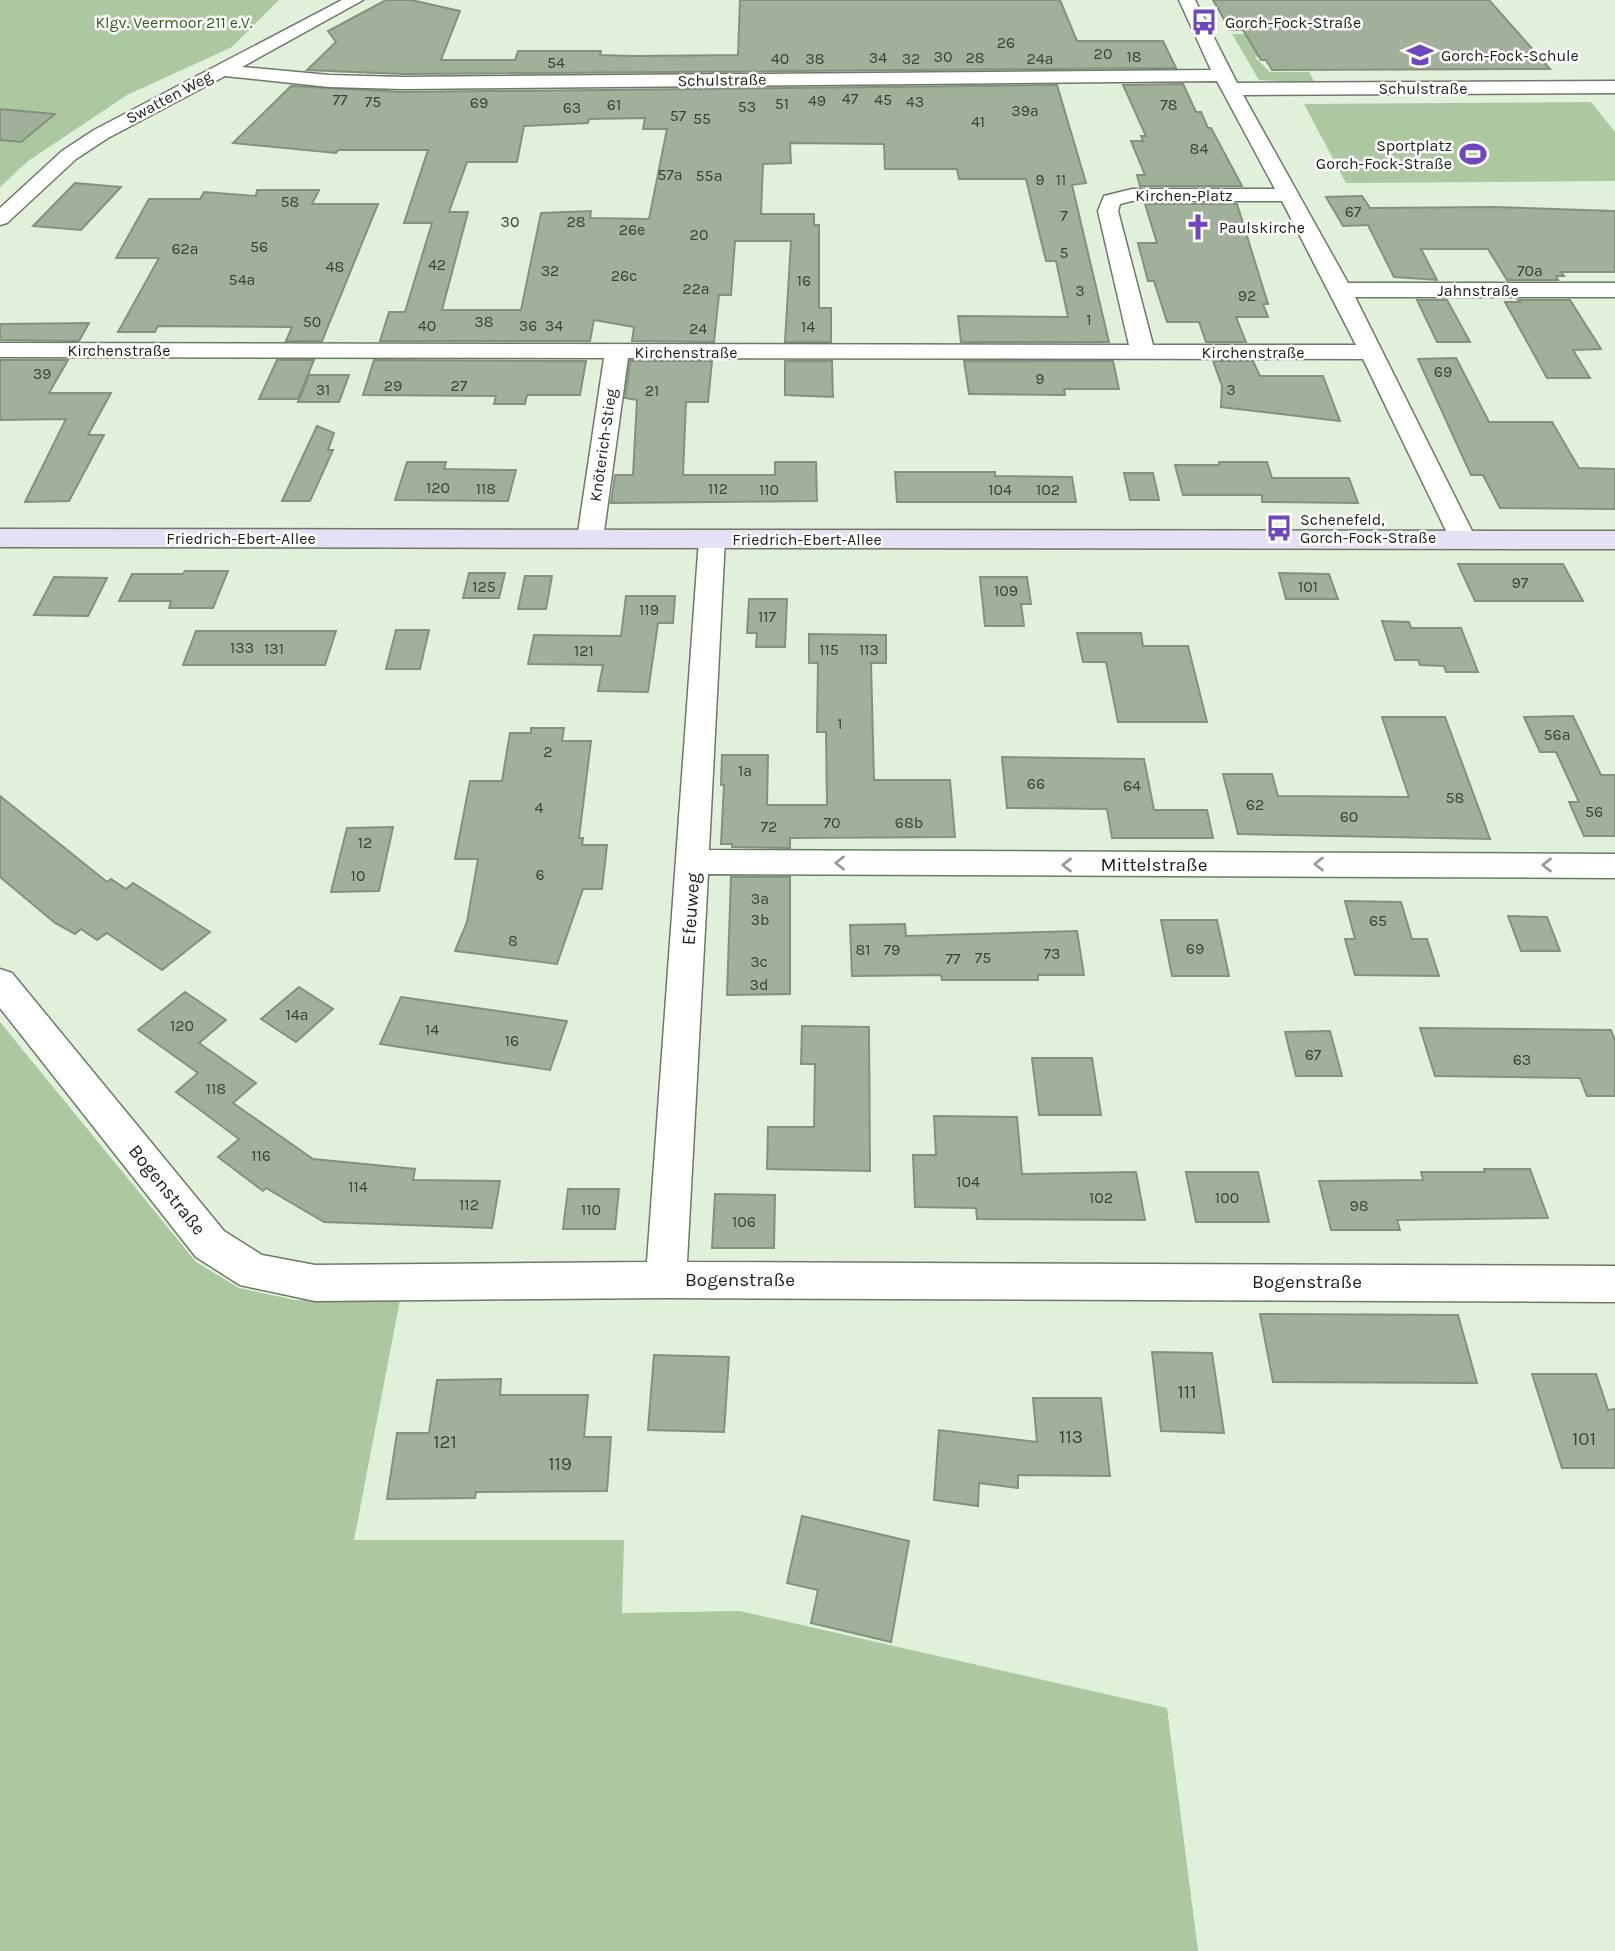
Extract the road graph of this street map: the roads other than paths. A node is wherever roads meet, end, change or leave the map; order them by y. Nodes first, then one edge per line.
1 (355, 0) edge
2 (1187, 0) edge
3 (221, 70) junction
4 (1227, 82) junction
5 (1615, 87) edge
6 (1290, 195) junction
7 (0, 219) edge
8 (1341, 290) junction
9 (1615, 290) edge
10 (0, 350) edge
11 (617, 351) junction
12 (1372, 352) junction
13 (1143, 353) junction
14 (0, 538) edge
15 (590, 539) junction
16 (712, 539) junction
17 (1462, 539) junction
18 (1615, 540) edge
19 (694, 862) junction
20 (1615, 866) edge
21 (0, 983) edge
22 (666, 1280) junction
23 (1615, 1284) edge

1 - 3 street, Swatten Weg
2 - 4 street
3 - 4 street, Schulstraße
3 - 7 street, Swatten Weg
4 - 5 street, Schulstraße
4 - 6 street
6 - 8 street
6 - 13 street, Kirchen-Platz
8 - 9 street, Jahnstraße
8 - 12 street
10 - 11 street, Kirchenstraße
11 - 13 street, Kirchenstraße
11 - 15 street, Knöterich-Stieg
12 - 13 street, Kirchenstraße
12 - 17 street
14 - 15 street, Friedrich-Ebert-Allee
15 - 16 street, Friedrich-Ebert-Allee
16 - 17 street, Friedrich-Ebert-Allee
16 - 19 street, Efeuweg
17 - 18 street, Friedrich-Ebert-Allee
20 -> 19 street, Mittelstraße
19 - 22 street, Efeuweg
21 - 22 street, Bogenstraße
22 - 23 street, Bogenstraße

